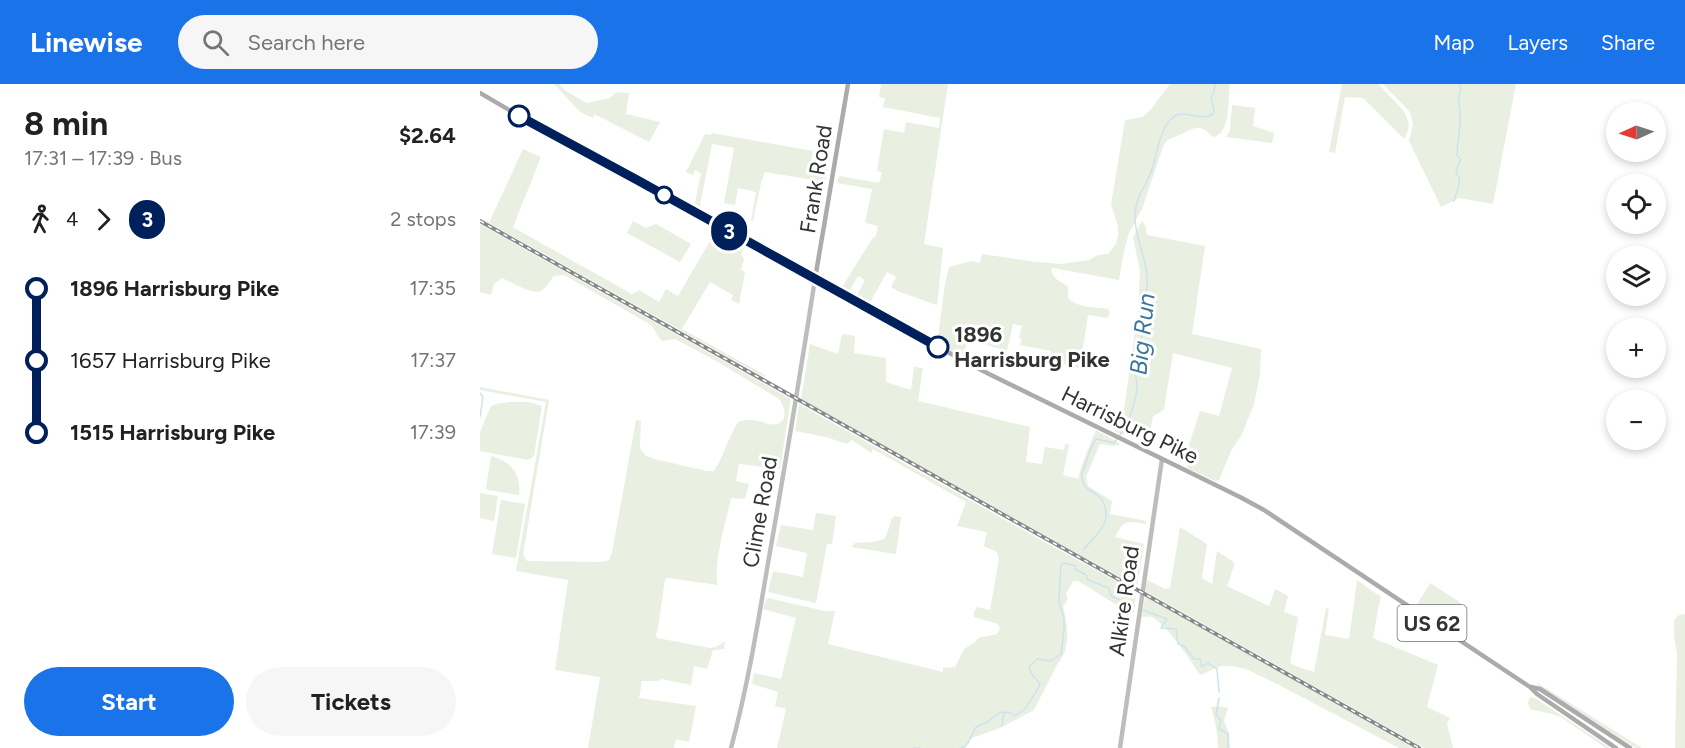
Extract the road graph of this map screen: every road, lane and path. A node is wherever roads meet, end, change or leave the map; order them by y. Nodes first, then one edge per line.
1 (848, 84) edge
2 (480, 93) edge
3 (815, 279) junction
4 (1162, 459) junction
5 (1530, 687) junction
6 (731, 748) edge
7 (1120, 748) edge
8 (1616, 748) edge
9 (1630, 748) edge

1 - 3 main road, Frank Road
2 - 3 main road, Harrisburg Pike / US 62
3 - 4 main road, Harrisburg Pike / US 62
3 - 6 main road, Clime Road
4 - 5 main road, Harrisburg Pike / US 62
4 - 7 main road, Alkire Road
5 - 8 main road, Harrisburg Pike / US 62
5 - 9 main road, Harrisburg Pike / US 62

